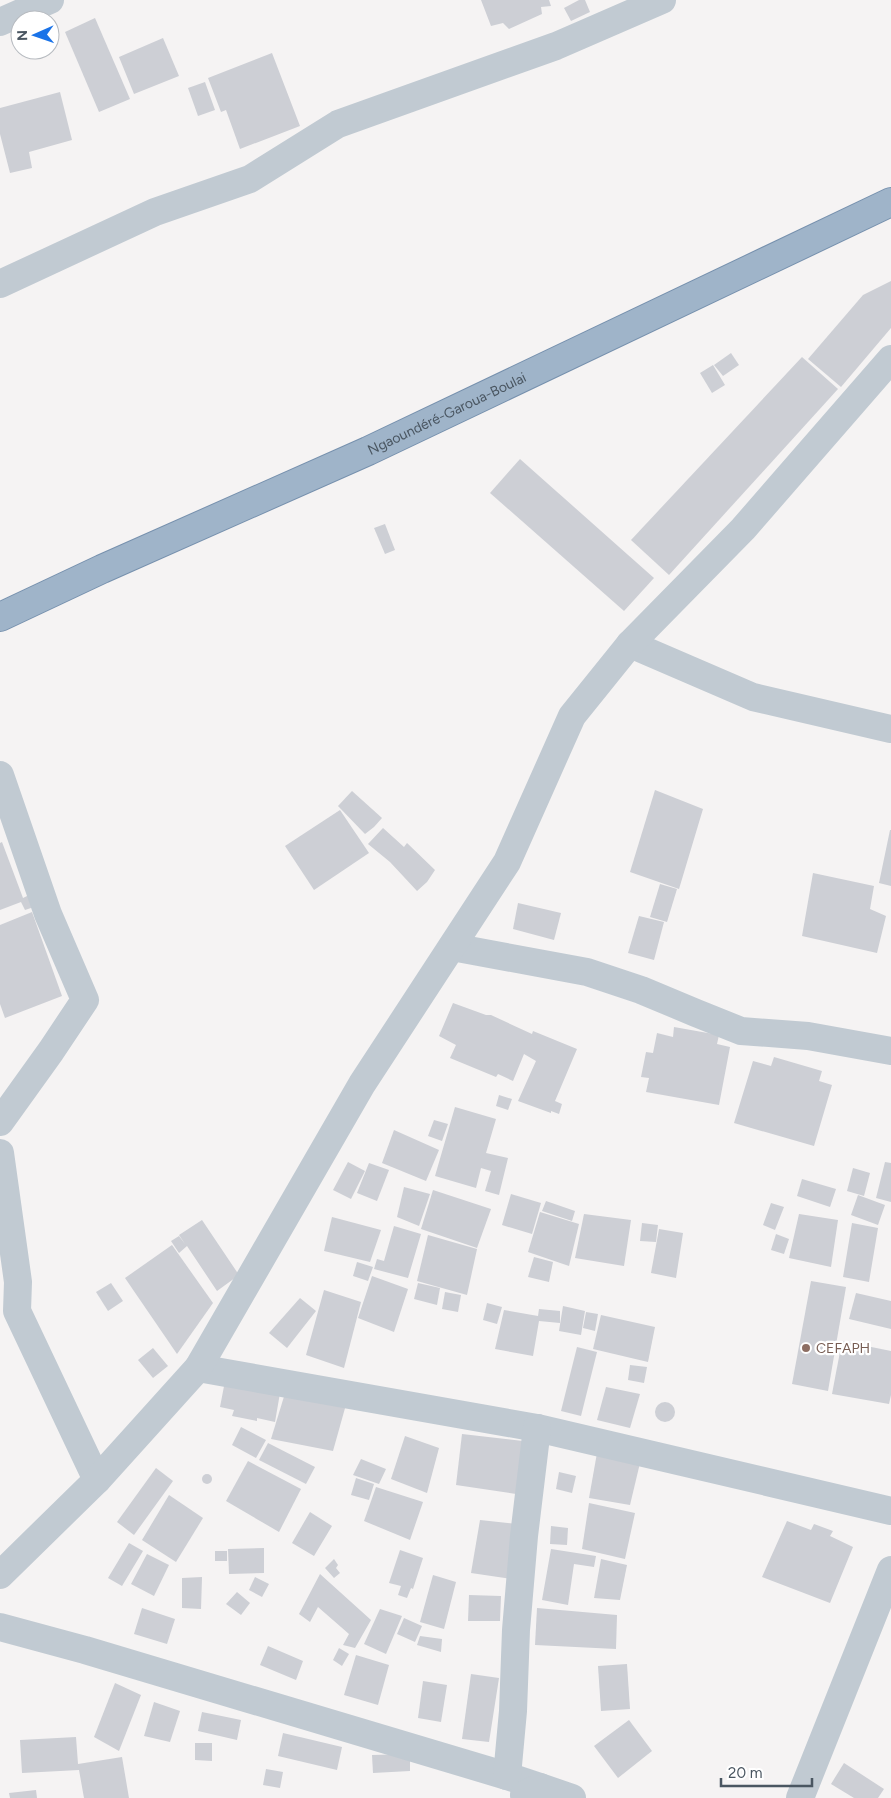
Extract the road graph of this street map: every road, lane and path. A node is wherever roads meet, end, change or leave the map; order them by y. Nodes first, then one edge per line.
1 (50, 0) edge
2 (662, 0) edge
3 (0, 22) edge
4 (891, 202) edge
5 (0, 284) edge
6 (891, 359) edge
7 (0, 617) edge
8 (630, 644) junction
9 (891, 729) edge
10 (0, 774) edge
11 (452, 947) junction
12 (891, 1051) edge
13 (0, 1122) edge
14 (0, 1153) edge
15 (198, 1368) junction
16 (537, 1428) junction
17 (97, 1480) junction
18 (891, 1512) edge
19 (0, 1575) edge
20 (890, 1575) edge
21 (0, 1628) edge
22 (522, 1787) edge
23 (572, 1798) edge
24 (800, 1798) edge

1 - 3 street
2 - 5 street
4 - 7 highway, Ngaoundéré-Garoua-Boulai
6 - 8 street
8 - 9 street
8 - 11 street
10 - 13 street
11 - 12 street
11 - 15 street
14 - 17 street
15 - 16 street
15 - 17 street
16 - 18 street
16 - 22 street
17 - 19 street
20 - 24 street
21 - 22 street
22 - 23 street

